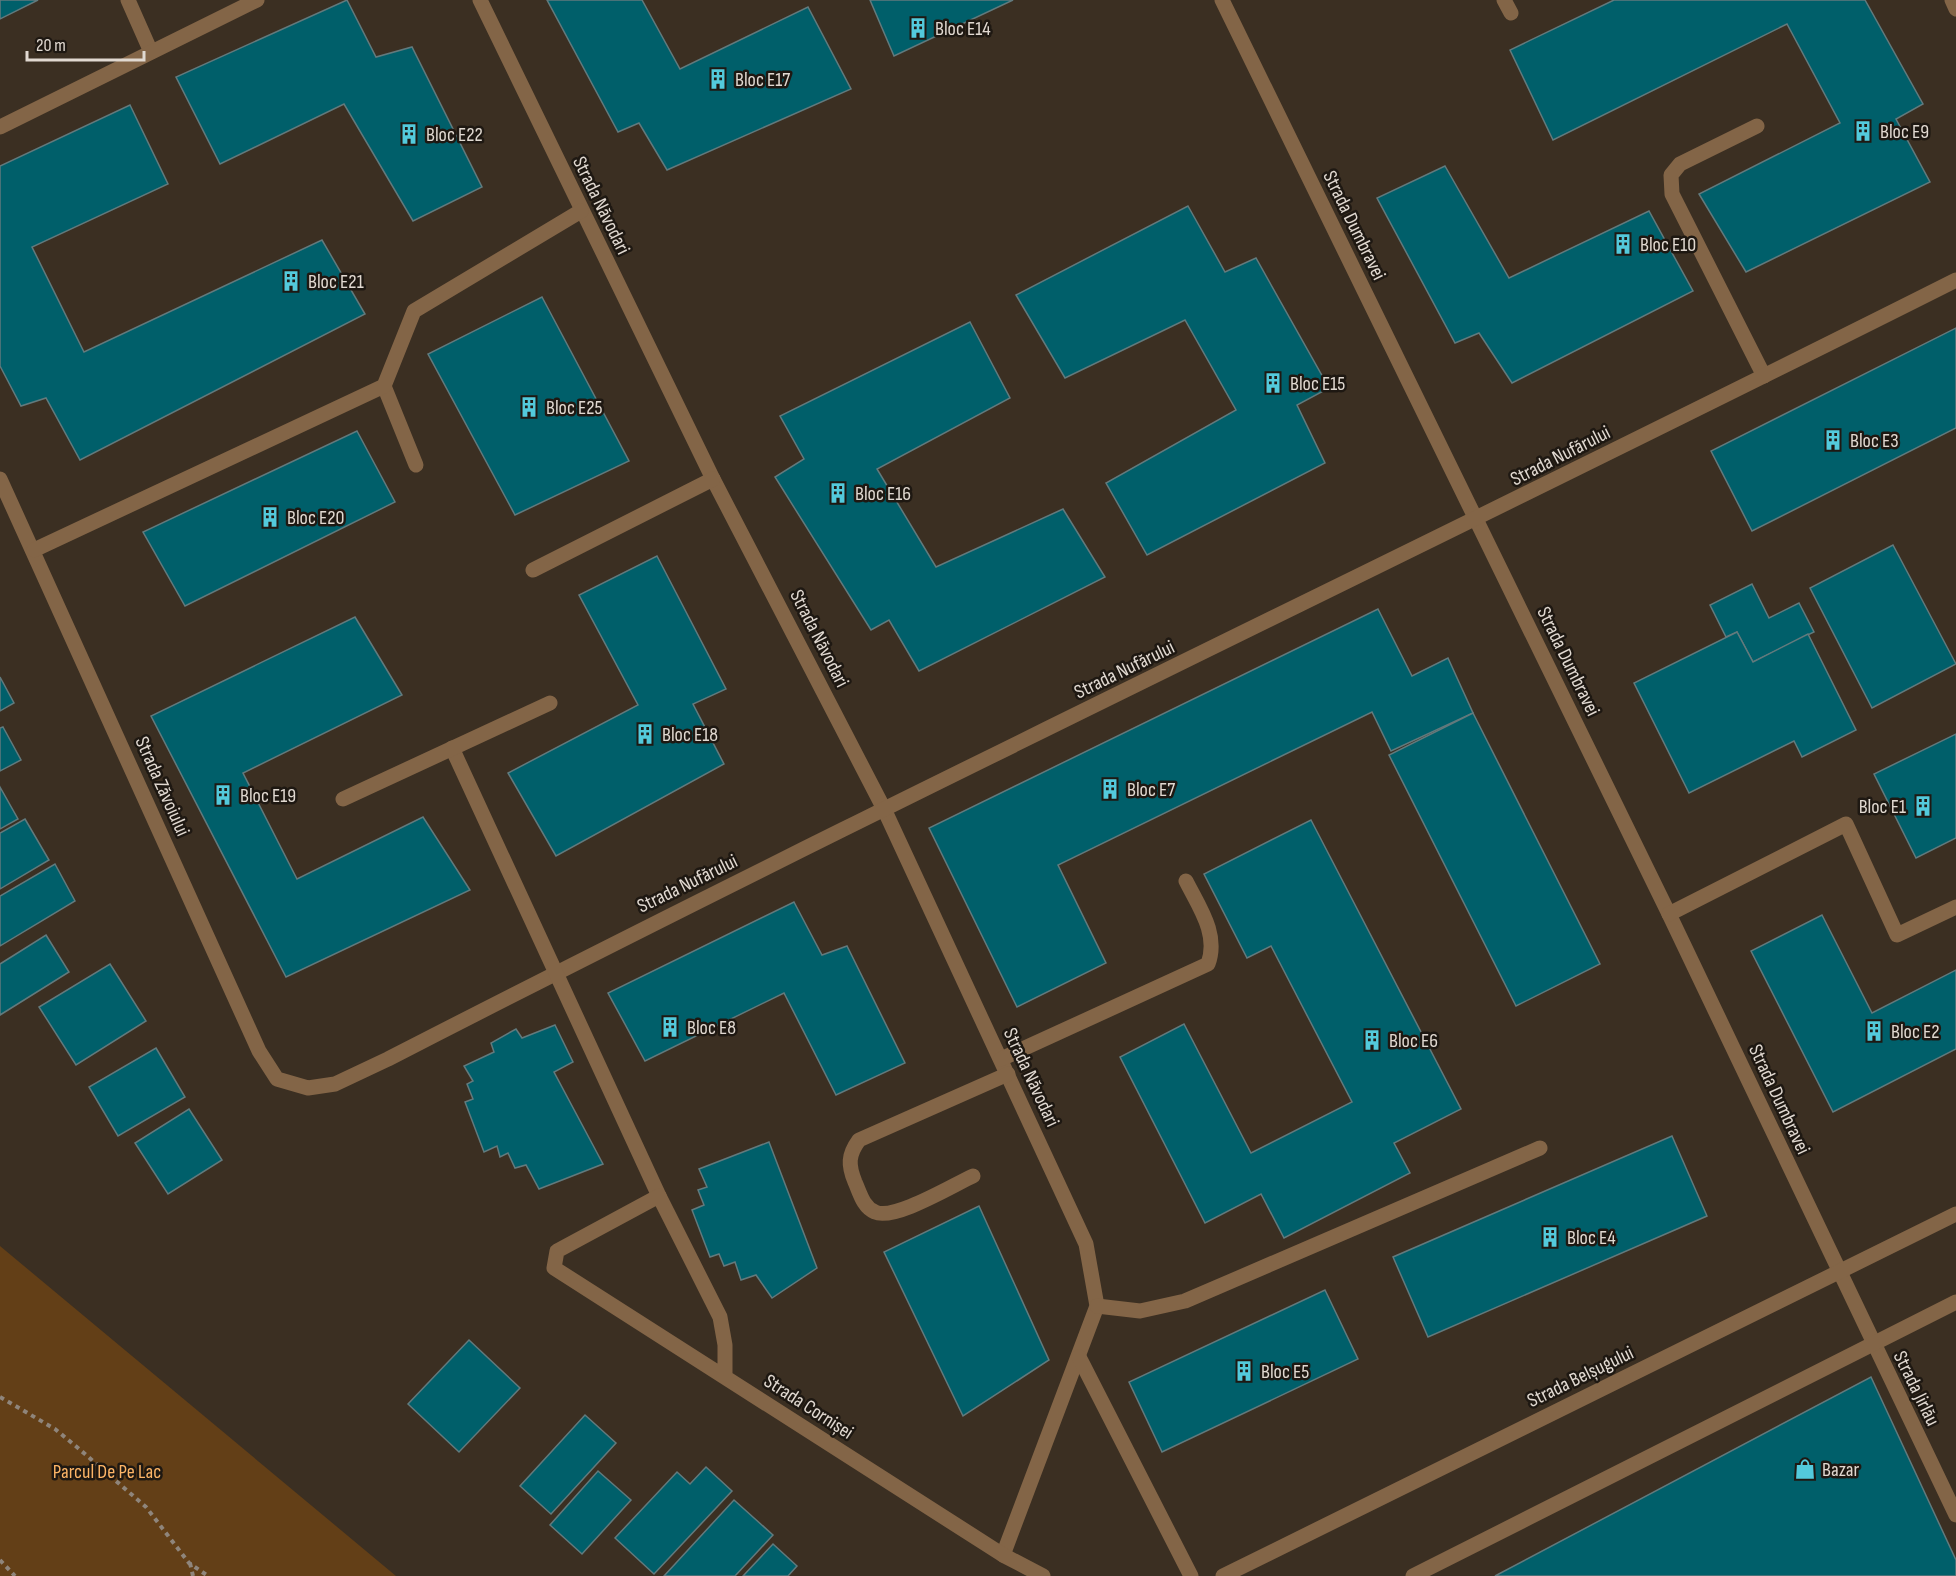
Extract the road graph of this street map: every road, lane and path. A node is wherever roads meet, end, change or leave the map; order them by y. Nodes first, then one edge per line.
1 (128, 0) edge
2 (257, 0) edge
3 (480, 0) edge
4 (1222, 0) edge
5 (1952, 0) edge
6 (1956, 9) edge
7 (151, 52) junction
8 (1757, 126) dead end
9 (0, 127) edge
10 (581, 211) junction
11 (1956, 280) edge
12 (1764, 376) junction
13 (384, 387) junction
14 (416, 465) dead end
15 (0, 479) edge
16 (714, 479) junction
17 (1477, 520) junction
18 (34, 550) junction
19 (533, 570) dead end
20 (549, 703) dead end
21 (452, 748) junction
22 (343, 799) dead end
23 (885, 809) junction
24 (1186, 881) dead end
25 (1956, 906) edge
26 (1669, 914) junction
27 (556, 972) junction
28 (1001, 1059) junction
29 (1008, 1074) junction
30 (308, 1089) joint
31 (1540, 1148) dead end
32 (973, 1176) dead end
33 (659, 1196) junction
34 (1956, 1214) edge
35 (1839, 1272) junction
36 (1956, 1302) edge
37 (1097, 1306) junction
38 (1872, 1344) junction
39 (1079, 1357) junction
40 (725, 1377) junction
41 (0, 1397) edge
42 (1956, 1515) edge
43 (1003, 1556) junction
44 (0, 1560) edge
45 (189, 1563) junction
46 (15, 1576) edge
47 (193, 1576) edge
48 (208, 1576) edge
49 (1043, 1576) edge
50 (1191, 1576) edge
51 (1223, 1576) edge
52 (1413, 1576) edge

1 - 7 street
2 - 7 street
3 - 10 street, Strada Năvodari
4 - 17 street, Strada Dumbravei
5 - 6 street
7 - 9 street
8 - 12 street
10 - 13 street
10 - 16 street, Strada Năvodari
11 - 12 street, Strada Nufărului
12 - 17 street, Strada Nufărului
13 - 14 street
13 - 18 street
15 - 18 street, Strada Zăvoiului
16 - 19 street
16 - 23 street, Strada Năvodari
17 - 23 street, Strada Nufărului
17 - 26 street, Strada Dumbravei
18 - 30 street, Strada Zăvoiului
20 - 21 street
21 - 22 street
21 - 27 street
23 - 27 street, Strada Nufărului
23 - 28 street, Strada Năvodari
24 - 28 street
25 - 26 street
26 - 35 street, Strada Dumbravei
27 - 30 street, Strada Nufărului
27 - 33 street
28 - 29 street, Strada Năvodari
29 - 32 street
29 - 37 street, Strada Năvodari
31 - 37 street
33 - 40 street
33 - 40 street, Strada Cornișei
34 - 35 street, Strada Belșugului
35 - 38 street, Strada Dumbravei
35 - 51 street, Strada Belșugului
36 - 38 street
37 - 39 street, Strada Năvodari
38 - 42 street, Strada Jirlău
38 - 52 street
39 - 43 street, Strada Năvodari
39 - 50 street
40 - 43 street, Strada Cornișei
41 - 45 path
43 - 49 street, Strada Cornișei
44 - 46 path
45 - 47 path
45 - 48 path

